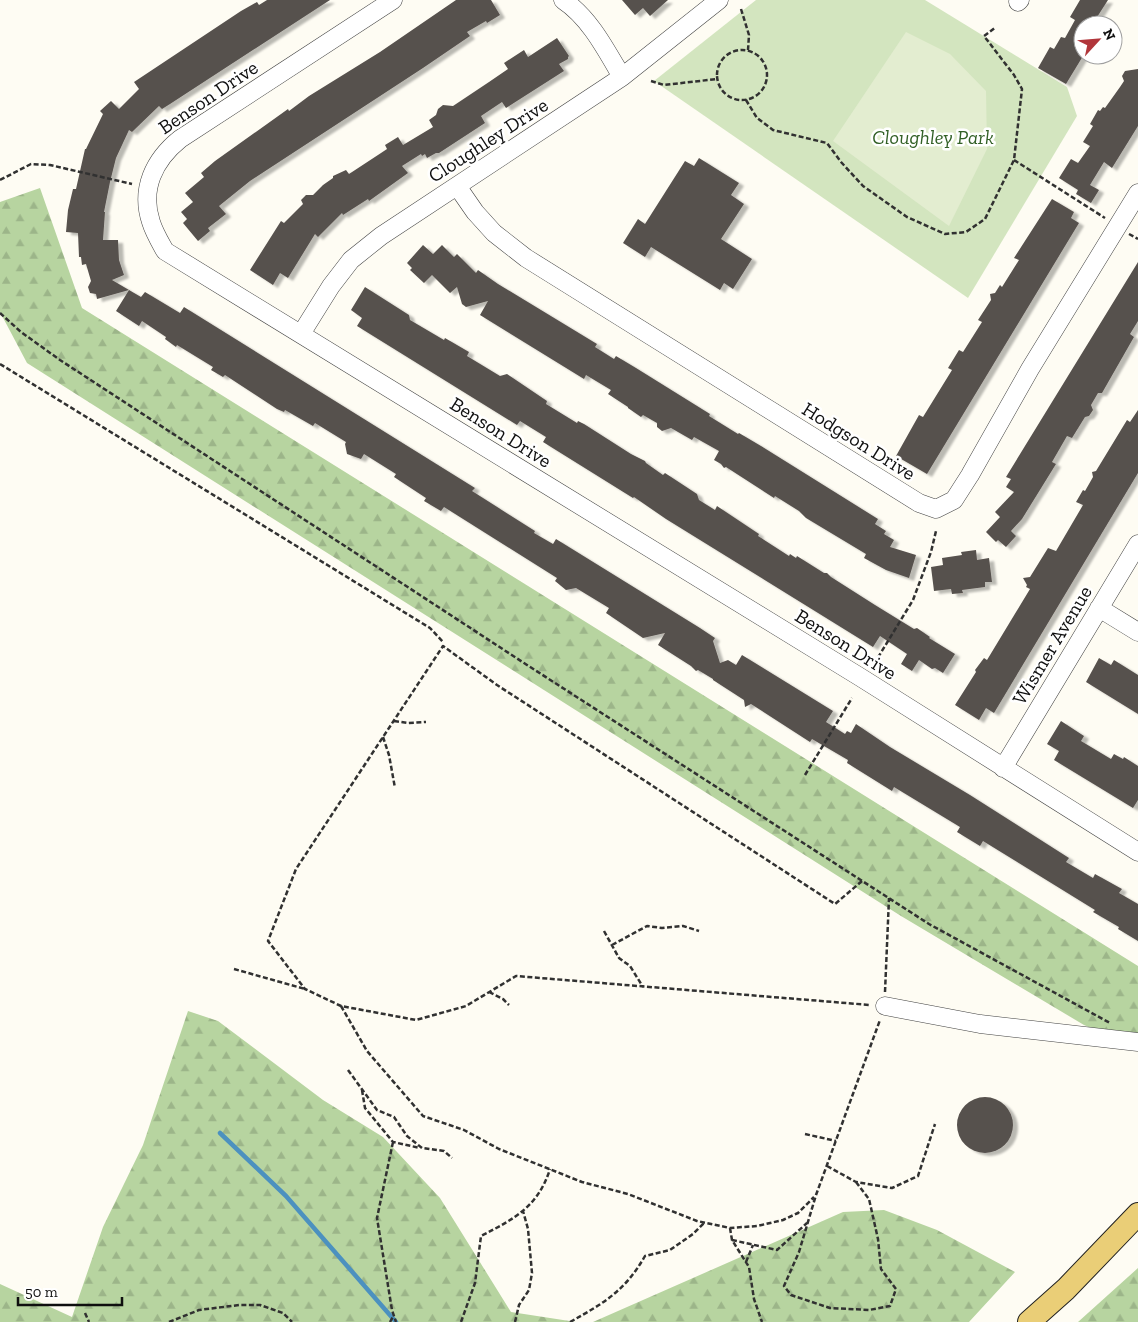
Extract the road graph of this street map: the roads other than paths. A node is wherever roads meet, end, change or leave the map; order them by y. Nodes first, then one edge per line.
1 (393, 0) edge
2 (563, 0) edge
3 (719, 0) edge
4 (622, 77) junction
5 (457, 186) junction
6 (1138, 193) edge
7 (301, 334) junction
8 (1138, 544) edge
9 (1100, 608) junction
10 (1138, 632) edge
11 (1003, 768) junction
12 (1138, 852) edge
13 (885, 1006) road end
14 (1138, 1042) edge
15 (1138, 1214) edge
16 (1029, 1322) edge

1 - 7 street, Benson Drive
2 - 4 street
3 - 4 street, Cloughley Drive
4 - 5 street, Cloughley Drive
5 - 6 street, Hodgson Drive
5 - 7 street, Cloughley Drive
7 - 11 street, Benson Drive
8 - 9 street, Wismer Avenue
9 - 10 street
9 - 11 street, Wismer Avenue
11 - 12 street, Benson Drive
13 - 14 street
15 - 16 main road

